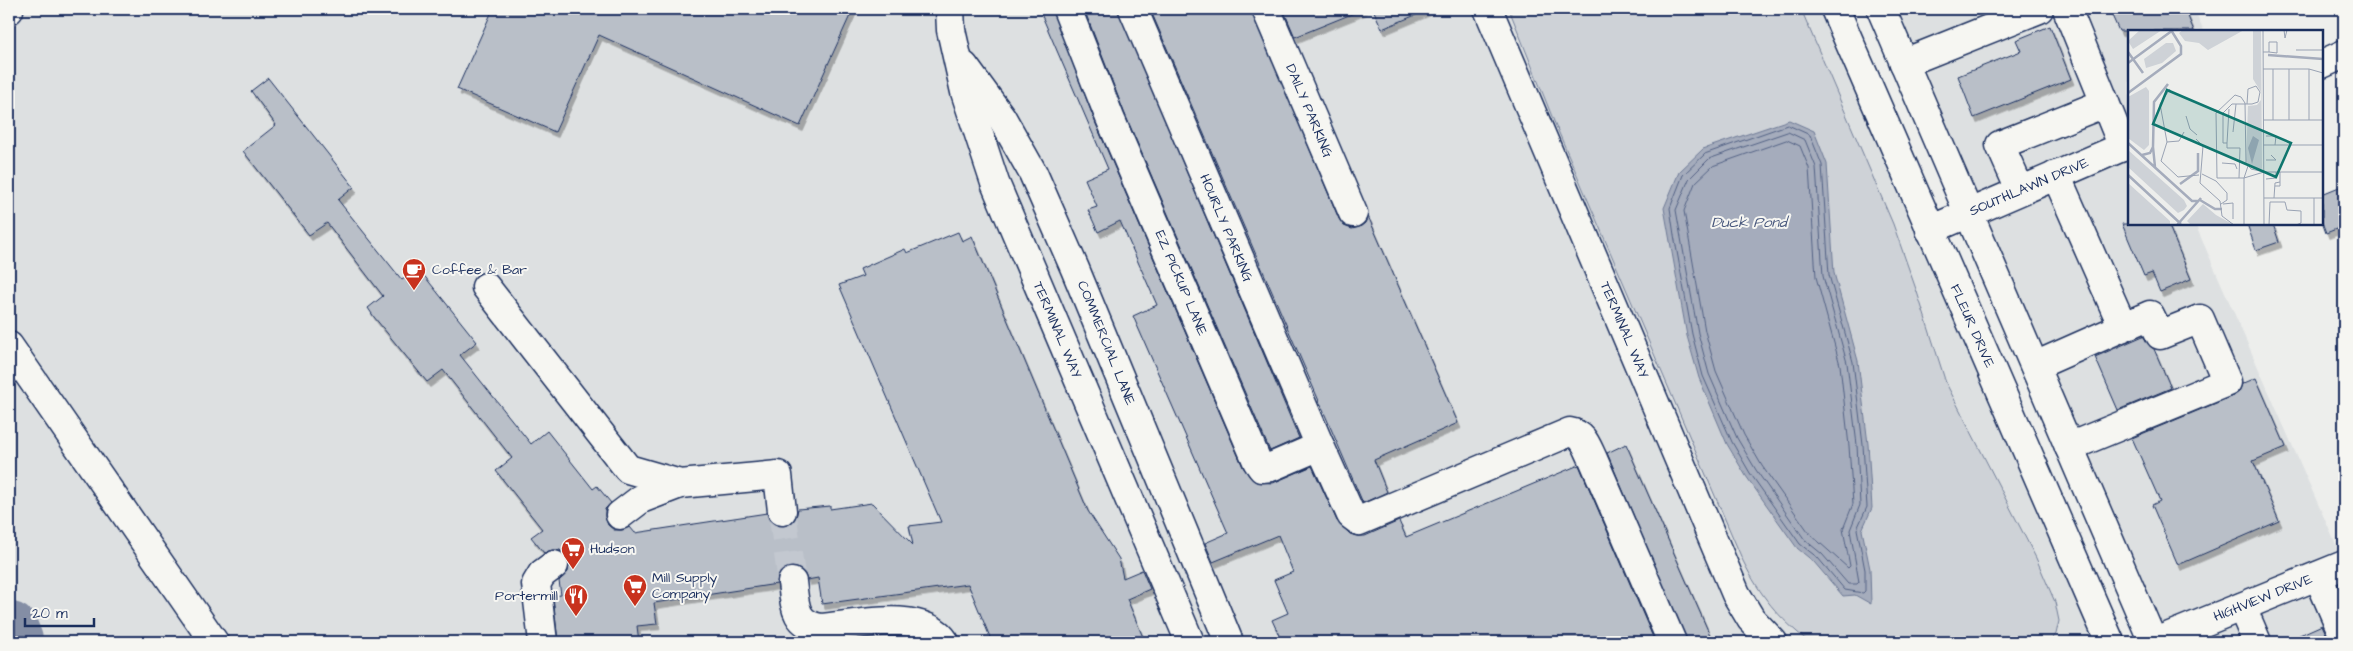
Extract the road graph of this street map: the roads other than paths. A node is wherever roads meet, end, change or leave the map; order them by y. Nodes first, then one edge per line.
1 (950, 9) edge
2 (1067, 9) edge
3 (1133, 9) edge
4 (1266, 9) edge
5 (1488, 9) edge
6 (1835, 9) edge
7 (1882, 9) edge
8 (2039, 9) edge
9 (2067, 9) edge
10 (2001, 16) edge
11 (2344, 54) edge
12 (958, 57) junction
13 (1904, 63) junction
14 (2323, 64) edge
15 (2105, 103) junction
16 (2126, 146) edge
17 (2056, 175) junction
18 (2020, 190) junction
19 (1968, 212) junction
20 (1353, 213) dead end
21 (1930, 230) junction
22 (486, 287) dead end
23 (2123, 327) junction
24 (9, 346) edge
25 (2034, 366) junction
26 (1320, 446) junction
27 (2069, 447) junction
28 (680, 484) junction
29 (782, 511) tunnel mouth
30 (620, 515) dead end
31 (554, 565) dead end
32 (2344, 565) edge
33 (2318, 576) junction
34 (792, 582) tunnel mouth
35 (2242, 607) junction
36 (2344, 636) edge
37 (214, 642) edge
38 (543, 642) edge
39 (945, 642) edge
40 (1190, 642) edge
41 (1229, 642) edge
42 (1672, 642) edge
43 (1772, 642) edge
44 (2110, 642) edge
45 (2154, 642) edge
46 (2257, 642) edge

1 - 12 main road, TERMINAL WAY
2 - 26 main road, EZ PICKUP LANE
3 - 26 main road, HOURLY PARKING
4 - 20 main road, DAILY PARKING
5 - 43 main road, TERMINAL WAY
6 - 21 main road, FLEUR DRIVE
7 - 13 main road
8 - 10 main road
9 - 15 main road
10 - 13 main road
11 - 14 main road
12 - 40 main road, TERMINAL WAY
12 - 41 main road, COMMERCIAL LANE
13 - 19 main road
15 - 16 main road
15 - 18 main road
16 - 17 main road, SOUTHLAWN DRIVE
17 - 18 main road, SOUTHLAWN DRIVE
17 - 23 main road
18 - 19 main road, SOUTHLAWN DRIVE
19 - 21 main road, SOUTHLAWN DRIVE
19 - 25 main road
21 - 44 main road, FLEUR DRIVE
22 - 28 main road
23 - 25 main road
23 - 27 main road
24 - 37 main road
25 - 27 main road
26 - 42 main road
27 - 45 main road
28 - 29 main road
28 - 30 main road
31 - 38 main road
32 - 33 main road, HIGHVIEW DRIVE
33 - 35 main road, HIGHVIEW DRIVE
33 - 36 main road
34 - 39 main road
35 - 45 main road, HIGHVIEW DRIVE
35 - 46 main road

